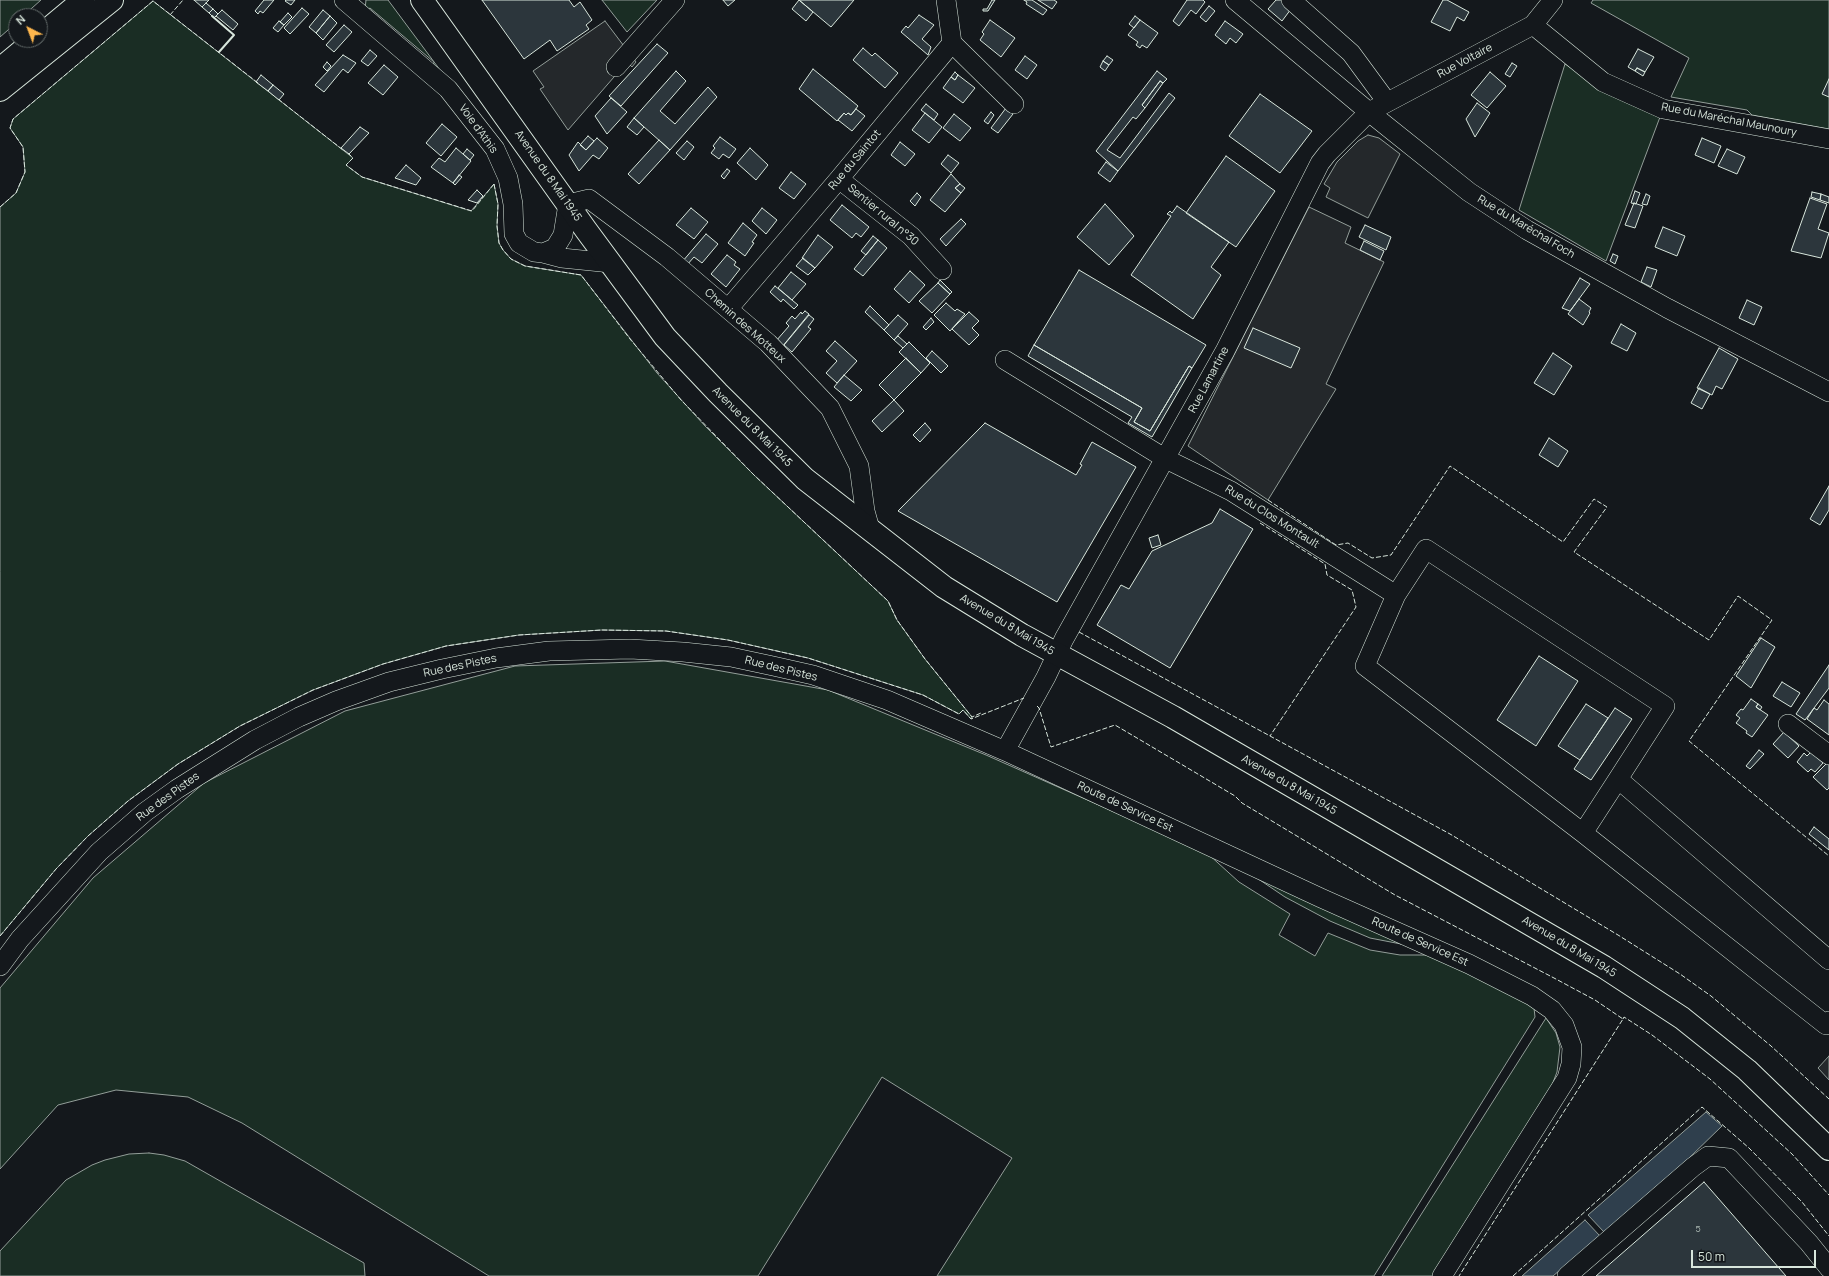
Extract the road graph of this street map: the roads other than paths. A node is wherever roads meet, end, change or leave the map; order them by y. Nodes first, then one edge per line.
1 (84, 0) edge
2 (112, 0) edge
3 (344, 0) edge
4 (422, 0) edge
5 (675, 0) edge
6 (946, 0) edge
7 (1235, 0) edge
8 (1291, 0) edge
9 (1553, 0) edge
10 (1533, 25) junction
11 (48, 29) edge
12 (952, 43) junction
13 (25, 48) edge
14 (616, 67) dead end
15 (0, 69) edge
16 (0, 90) edge
17 (1387, 102) junction
18 (1014, 104) dead end
19 (1369, 112) junction
20 (1829, 139) edge
21 (840, 179) junction
22 (568, 204) junction
23 (543, 253) junction
24 (611, 264) junction
25 (942, 270) dead end
26 (728, 308) junction
27 (1005, 360) dead end
28 (1829, 392) edge
29 (1166, 459) junction
30 (870, 529) junction
31 (1396, 595) junction
32 (1056, 654) junction
33 (1788, 724) dead end
34 (1005, 751) junction
35 (1829, 755) edge
36 (1618, 779) junction
37 (1582, 833) junction
38 (1829, 960) edge
39 (0, 966) edge
40 (1829, 1021) edge
41 (1829, 1149) edge
42 (1829, 1268) edge
43 (1442, 1276) edge
44 (1567, 1276) edge

1 - 11 main road
2 - 16 main road
3 - 23 street, Voie d'Athis
4 - 22 main road, Avenue du 8 Mai 1945
5 - 14 street
6 - 12 street
7 - 19 street, Rue du Maréchal Foch
8 - 17 street
9 - 10 street, Rue Voltaire
10 - 17 street, Rue Voltaire
10 - 20 street, Rue du Maréchal Maunoury
12 - 18 street
12 - 21 street, Rue du Saintot
13 - 15 main road
17 - 19 street, Rue Voltaire
19 - 28 street, Rue du Maréchal Foch
19 - 29 street, Rue Lamartine
21 - 25 street, Sentier rural n°30
21 - 26 street, Rue du Saintot
22 - 23 street
22 - 24 main road, Avenue du 8 Mai 1945
22 - 26 street, Chemin des Motteux
23 - 24 street, Voie d'Athis
24 - 30 main road, Avenue du 8 Mai 1945
26 - 30 street, Chemin des Motteux
27 - 29 street, Rue du Clos Montault
29 - 31 street, Rue du Clos Montault
29 - 32 street, Rue Lamartine
30 - 32 main road, Avenue du 8 Mai 1945
31 - 36 street
31 - 37 street
32 - 34 street, Rue Lamartine
32 - 41 main road, Avenue du 8 Mai 1945
33 - 35 street
34 - 39 street, Rue des Pistes
34 - 43 street, Route de Service Est
36 - 37 street
36 - 38 street
37 - 40 street
42 - 44 street

